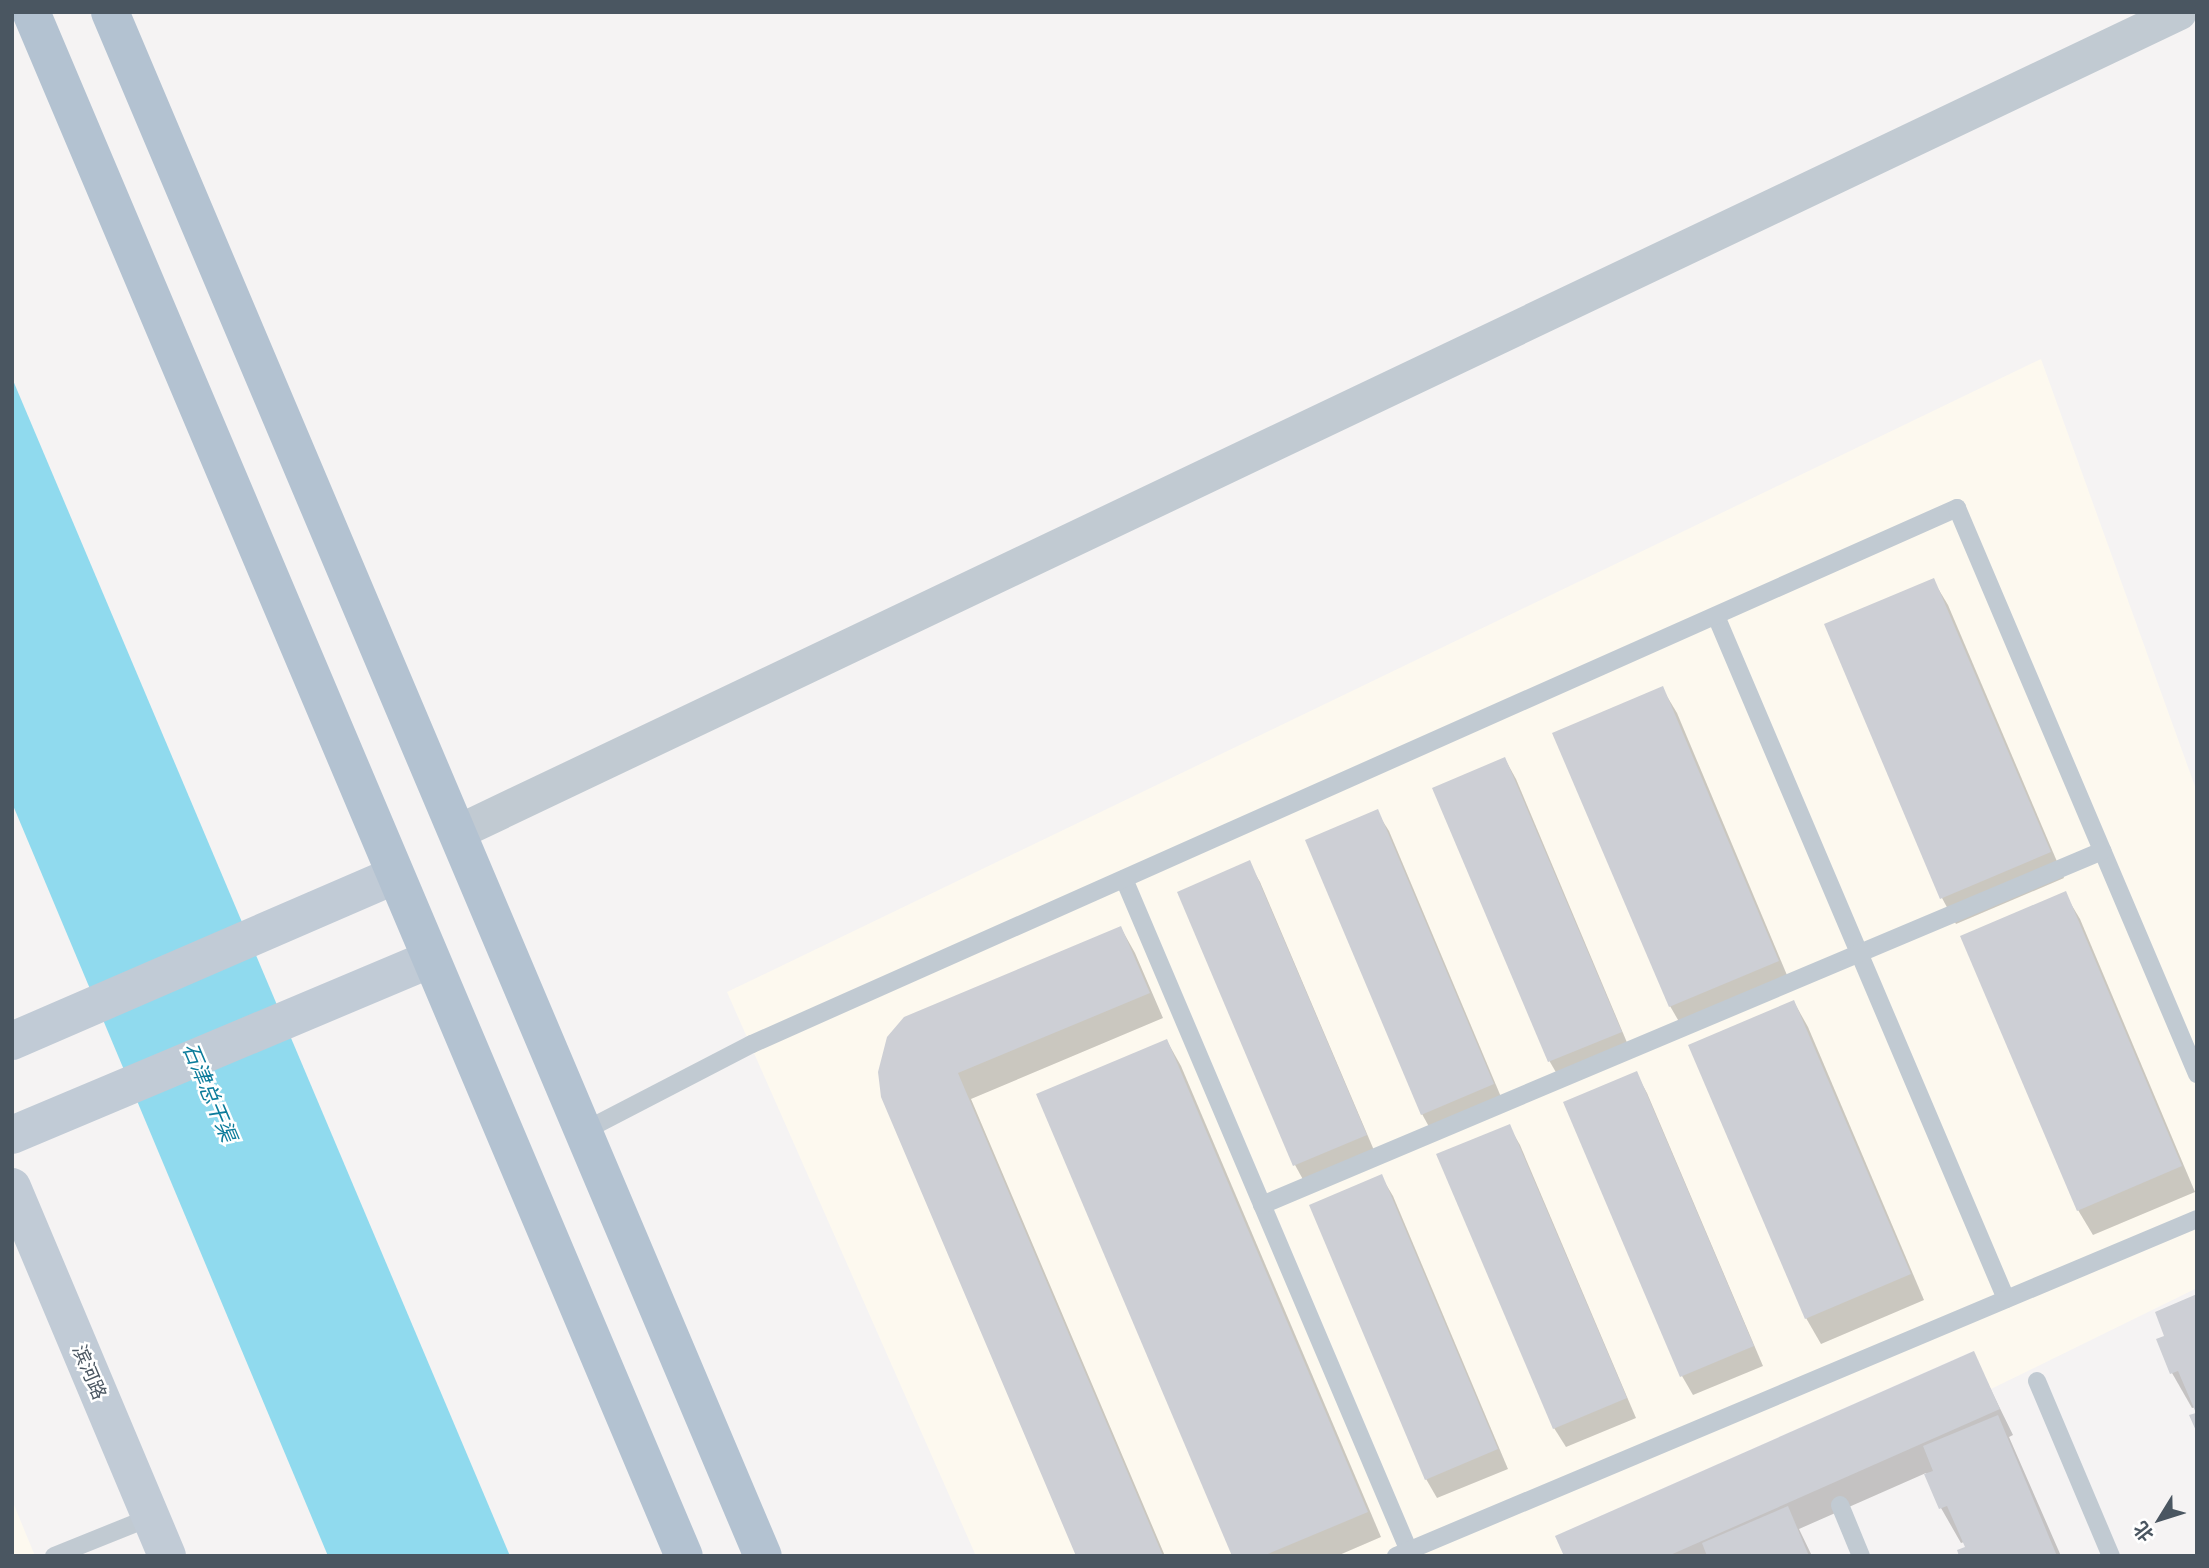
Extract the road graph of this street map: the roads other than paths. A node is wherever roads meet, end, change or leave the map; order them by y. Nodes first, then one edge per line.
1 (30, 12) edge
2 (110, 12) edge
3 (2179, 12) edge
4 (1716, 616) junction
5 (457, 832) junction
6 (2102, 851) junction
7 (396, 875) junction
8 (1124, 879) junction
9 (1859, 953) junction
10 (431, 959) junction
11 (22, 1037) edge
12 (2197, 1074) edge
13 (584, 1131) junction
14 (12, 1135) edge
15 (12, 1187) edge
16 (1262, 1205) junction
17 (2197, 1219) edge
18 (23, 1244) edge
19 (2006, 1299) junction
20 (2037, 1381) dead end
21 (1840, 1505) dead end
22 (151, 1517) junction
23 (1403, 1553) edge
24 (54, 1556) edge
25 (167, 1556) edge
26 (684, 1556) edge
27 (763, 1556) edge
28 (1861, 1556) edge
29 (2111, 1556) edge

1 - 7 main road
2 - 5 main road
3 - 5 street
4 - 6 lane
4 - 8 lane
4 - 9 lane
5 - 13 main road
6 - 9 lane
6 - 12 lane
7 - 10 main road
7 - 11 main road
8 - 13 lane
8 - 16 lane
9 - 16 lane
9 - 19 lane
10 - 14 main road
10 - 26 main road
13 - 27 main road
15 - 18 main road, 滨河路
16 - 23 lane
17 - 19 lane
18 - 22 main road, 滨河路
19 - 23 lane
20 - 29 lane
21 - 28 lane
22 - 24 lane
22 - 25 main road, 滨河路

